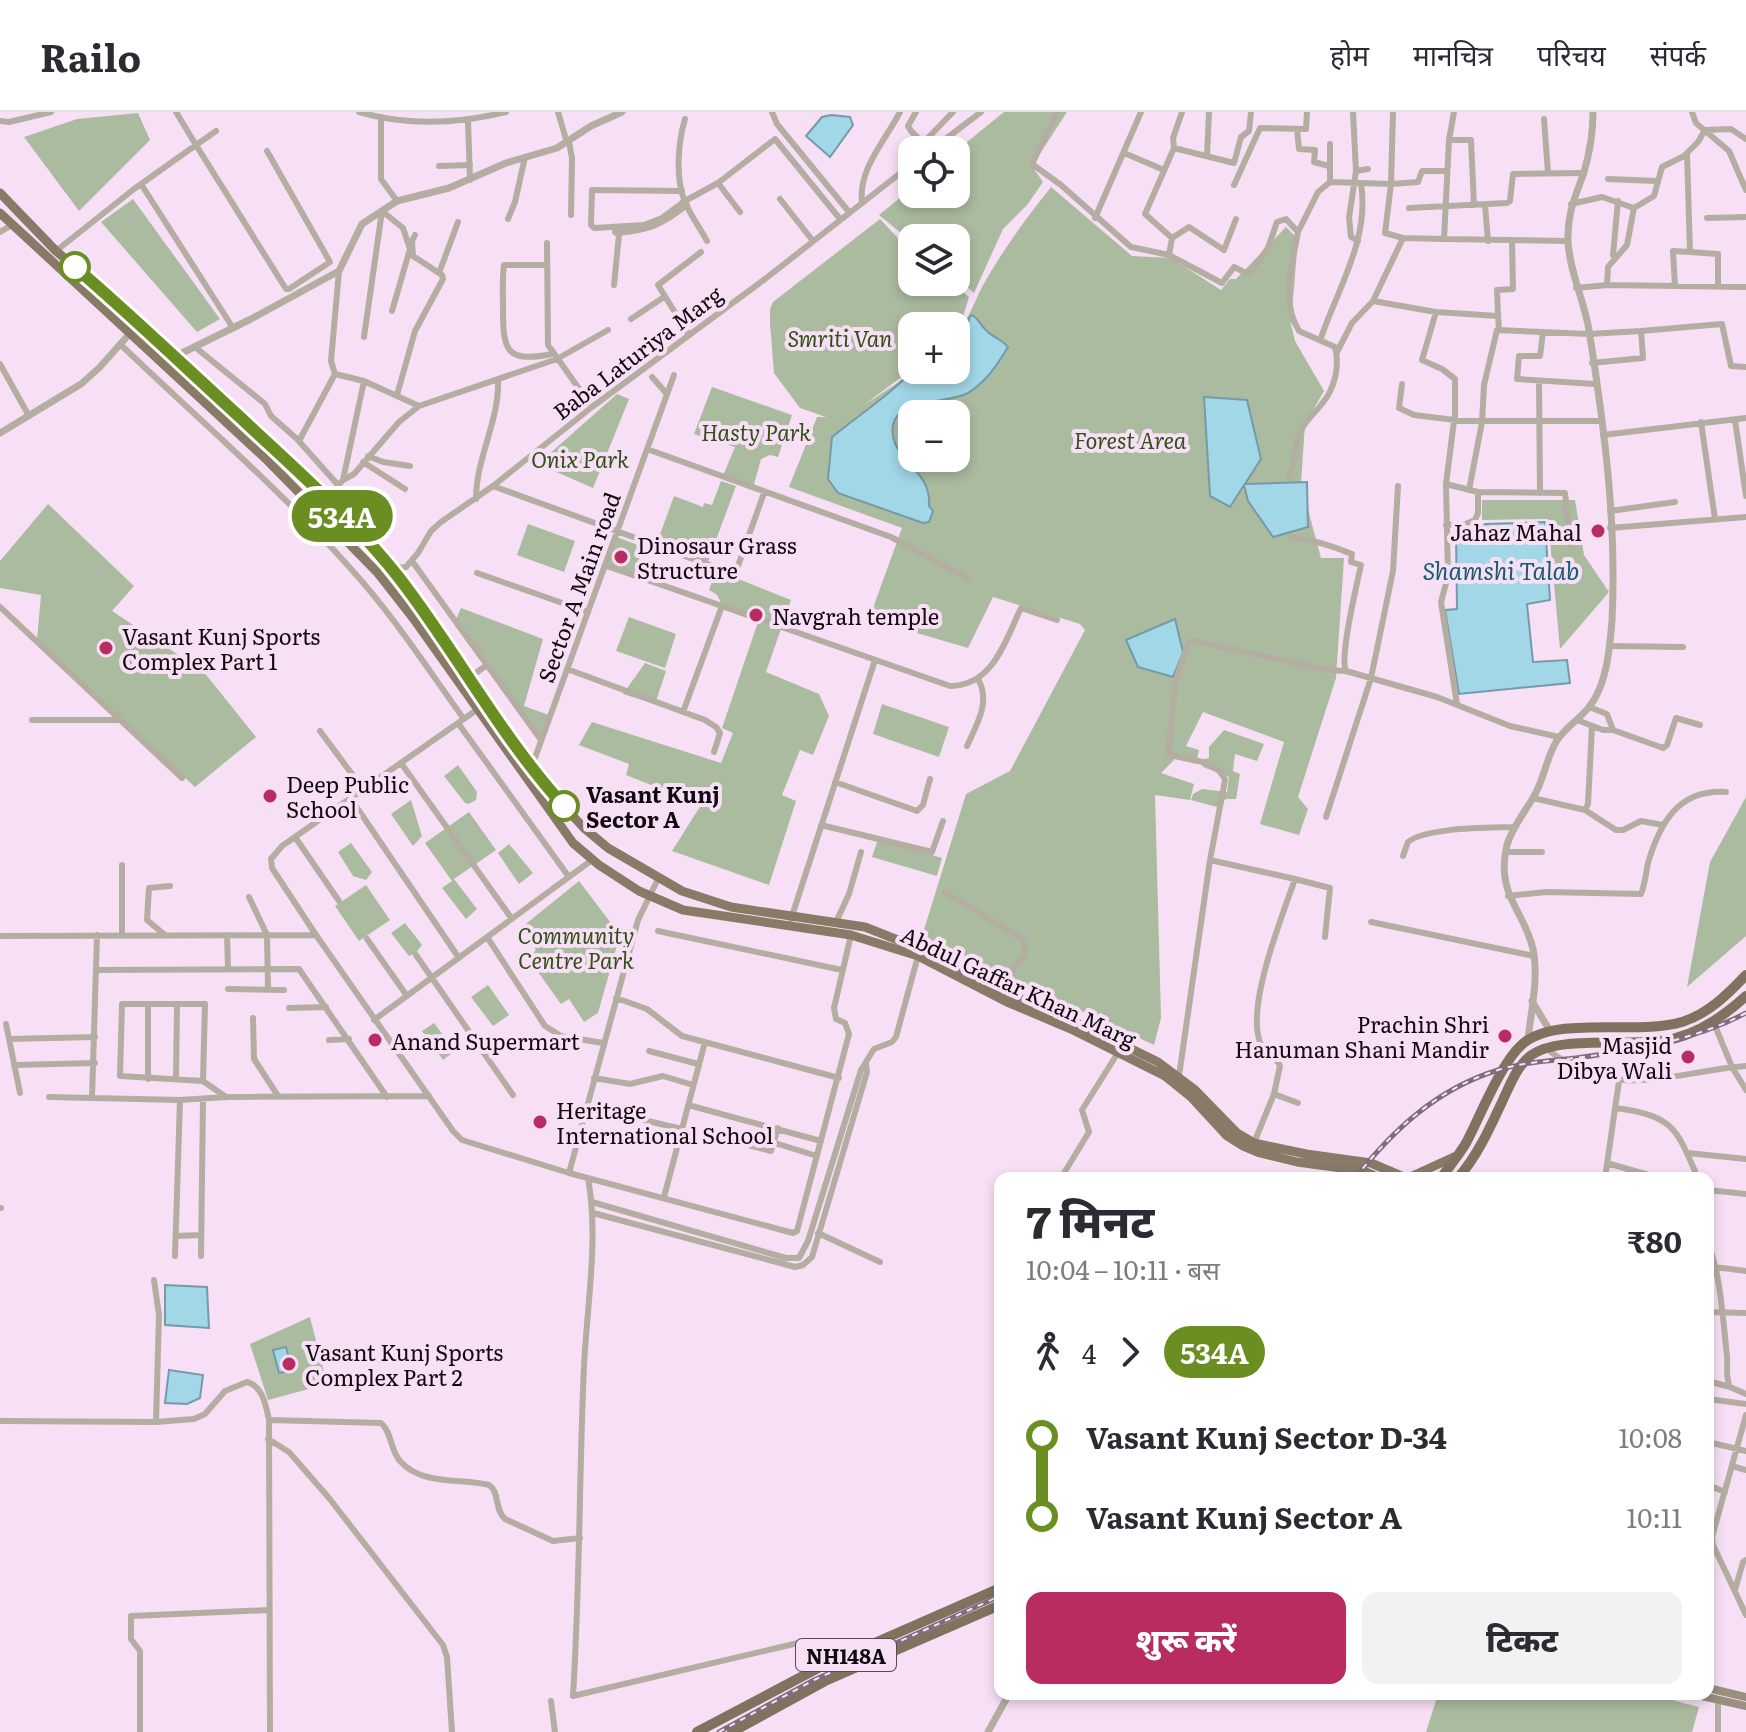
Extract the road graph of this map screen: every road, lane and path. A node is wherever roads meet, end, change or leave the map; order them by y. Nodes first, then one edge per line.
1 (51, 112) edge
2 (176, 112) edge
3 (359, 112) edge
4 (458, 112) edge
5 (506, 112) edge
6 (558, 112) edge
7 (622, 112) edge
8 (772, 112) edge
9 (900, 112) edge
10 (916, 112) edge
11 (953, 112) edge
12 (981, 112) edge
13 (1057, 112) edge
14 (1141, 112) edge
15 (1182, 112) edge
16 (1209, 112) edge
17 (1251, 112) edge
18 (1307, 112) edge
19 (1353, 112) edge
20 (1393, 112) edge
21 (1454, 112) edge
22 (1593, 112) edge
23 (1692, 112) edge
24 (386, 116) edge
25 (685, 119) dead end
26 (1544, 119) dead end
27 (468, 120) junction
28 (0, 121) edge
29 (458, 122) junction
30 (1297, 129) junction
31 (1705, 130) junction
32 (216, 131) dead end
33 (914, 136) edge
34 (930, 136) edge
35 (949, 136) edge
36 (1746, 139) edge
37 (1449, 140) junction
38 (568, 143) junction
39 (1330, 144) dead end
40 (196, 145) junction
41 (1174, 148) junction
42 (1124, 153) junction
43 (269, 154) dead end
44 (1687, 154) junction
45 (1207, 156) junction
46 (525, 157) junction
47 (470, 165) junction
48 (439, 166) dead end
49 (1329, 166) junction
50 (1368, 169) dead end
51 (1164, 170) junction
52 (1356, 171) junction
53 (1447, 171) junction
54 (1548, 173) junction
55 (1584, 173) junction
56 (898, 175) edge
57 (1608, 179) dead end
58 (470, 180) junction
59 (1657, 181) junction
60 (1330, 182) junction
61 (718, 183) junction
62 (141, 184) junction
63 (1358, 184) junction
64 (1391, 184) junction
65 (1234, 185) dead end
66 (1746, 190) edge
67 (682, 191) junction
68 (0, 193) edge
69 (780, 199) dead end
70 (397, 201) junction
71 (1618, 201) junction
72 (686, 203) junction
73 (862, 203) junction
74 (1571, 204) junction
75 (1474, 205) junction
76 (1485, 205) junction
77 (1446, 207) junction
78 (1409, 208) dead end
79 (1634, 208) junction
80 (382, 211) junction
81 (740, 212) dead end
82 (849, 212) junction
83 (0, 213) edge
84 (571, 215) dead end
85 (1746, 217) edge
86 (1095, 218) junction
87 (1707, 218) dead end
88 (508, 219) dead end
89 (840, 219) junction
90 (1236, 219) dead end
91 (458, 222) dead end
92 (12, 225) junction
93 (596, 231) dead end
94 (0, 232) edge
95 (1298, 232) junction
96 (617, 233) junction
97 (415, 235) dead end
98 (1172, 238) junction
99 (1403, 238) junction
100 (1444, 239) junction
101 (1512, 240) junction
102 (707, 241) dead end
103 (813, 241) junction
104 (1358, 241) junction
105 (1488, 241) junction
106 (1568, 241) junction
107 (547, 243) dead end
108 (56, 251) junction
109 (701, 252) dead end
110 (1690, 252) junction
111 (1169, 255) junction
112 (1613, 255) dead end
113 (547, 265) junction
114 (339, 271) junction
115 (439, 273) junction
116 (614, 285) dead end
117 (1607, 285) junction
118 (1675, 286) junction
119 (1718, 286) junction
120 (1746, 287) edge
121 (1576, 288) junction
122 (664, 297) junction
123 (1373, 301) junction
124 (392, 311) dead end
125 (1436, 312) junction
126 (1498, 316) junction
127 (631, 319) dead end
128 (140, 322) junction
129 (233, 328) junction
130 (1499, 329) junction
131 (608, 330) dead end
132 (1641, 331) junction
133 (1543, 332) junction
134 (130, 334) junction
135 (1589, 334) junction
136 (689, 335) junction
137 (364, 337) dead end
138 (1321, 338) junction
139 (120, 344) junction
140 (195, 347) junction
141 (1337, 352) junction
142 (176, 356) junction
143 (554, 357) junction
144 (1592, 363) junction
145 (0, 364) edge
146 (1746, 367) edge
147 (335, 374) junction
148 (674, 375) dead end
149 (652, 377) dead end
150 (498, 379) junction
151 (364, 381) junction
152 (1539, 381) junction
153 (1402, 384) dead end
154 (1595, 384) junction
155 (667, 394) junction
156 (397, 395) junction
157 (419, 406) junction
158 (592, 407) junction
159 (29, 416) junction
160 (1746, 418) edge
161 (1455, 420) junction
162 (1735, 420) junction
163 (1602, 421) junction
164 (1482, 422) junction
165 (1701, 422) junction
166 (1539, 423) junction
167 (0, 433) edge
168 (1603, 435) junction
169 (299, 441) junction
170 (647, 449) junction
171 (366, 459) junction
172 (410, 466) dead end
173 (1289, 477) dead end
174 (340, 482) junction
175 (1446, 484) junction
176 (493, 486) junction
177 (1398, 486) dead end
178 (405, 489) dead end
179 (1469, 490) junction
180 (1478, 492) junction
181 (764, 493) junction
182 (1540, 493) junction
183 (1746, 496) edge
184 (326, 499) junction
185 (476, 499) junction
186 (1675, 502) dead end
187 (1610, 511) junction
188 (1746, 517) edge
189 (1715, 519) junction
190 (1446, 525) junction
191 (1610, 528) junction
192 (616, 533) junction
193 (1292, 537) dead end
194 (1571, 546) dead end
195 (412, 561) junction
196 (605, 565) junction
197 (710, 565) dead end
198 (738, 566) dead end
199 (390, 568) junction
200 (477, 573) dead end
201 (969, 579) dead end
202 (399, 600) junction
203 (722, 606) junction
204 (0, 607) edge
205 (387, 610) junction
206 (588, 612) junction
207 (1057, 620) dead end
208 (1609, 646) junction
209 (1683, 647) dead end
210 (875, 660) junction
211 (484, 667) dead end
212 (567, 669) junction
213 (1346, 671) junction
214 (469, 678) junction
215 (1371, 678) junction
216 (978, 679) junction
217 (1457, 704) junction
218 (1589, 707) junction
219 (478, 709) junction
220 (683, 712) junction
221 (32, 720) dead end
222 (119, 720) junction
223 (1577, 720) junction
224 (461, 721) junction
225 (1700, 725) dead end
226 (1592, 726) junction
227 (1613, 730) junction
228 (320, 731) dead end
229 (1559, 737) junction
230 (541, 740) junction
231 (967, 746) dead end
232 (714, 752) dead end
233 (401, 763) junction
234 (532, 766) junction
235 (182, 778) dead end
236 (930, 779) dead end
237 (835, 782) junction
238 (363, 789) junction
239 (1726, 792) dead end
240 (1533, 798) junction
241 (351, 799) junction
242 (1585, 810) junction
243 (1326, 817) dead end
244 (943, 821) dead end
245 (821, 825) junction
246 (1663, 825) junction
247 (1515, 827) junction
248 (295, 837) junction
249 (861, 852) dead end
250 (1506, 852) junction
251 (1542, 852) dead end
252 (1403, 856) dead end
253 (592, 860) junction
254 (1210, 860) junction
255 (122, 865) dead end
256 (569, 877) junction
257 (658, 879) junction
258 (1295, 879) junction
259 (170, 886) dead end
260 (945, 892) dead end
261 (649, 896) junction
262 (1508, 896) junction
263 (249, 897) dead end
264 (339, 901) dead end
265 (512, 919) junction
266 (790, 921) junction
267 (836, 922) junction
268 (1371, 922) dead end
269 (658, 931) dead end
270 (97, 935) junction
271 (122, 935) junction
272 (165, 935) junction
273 (227, 935) junction
274 (267, 935) junction
275 (316, 935) junction
276 (851, 935) junction
277 (0, 936) edge
278 (487, 937) junction
279 (1325, 937) dead end
280 (367, 939) dead end
281 (416, 955) dead end
282 (918, 956) junction
283 (1534, 956) junction
284 (459, 958) junction
285 (228, 969) junction
286 (268, 969) junction
287 (96, 970) junction
288 (842, 970) junction
289 (1746, 975) edge
290 (433, 977) junction
291 (228, 989) dead end
292 (268, 989) junction
293 (999, 989) junction
294 (284, 990) dead end
295 (407, 996) junction
296 (1746, 996) edge
297 (616, 998) junction
298 (1531, 999) junction
299 (148, 1004) junction
300 (177, 1004) junction
301 (326, 1007) junction
302 (289, 1008) dead end
303 (253, 1018) dead end
304 (374, 1020) junction
305 (1713, 1021) junction
306 (6, 1024) dead end
307 (1550, 1031) junction
308 (95, 1037) junction
309 (9, 1039) junction
310 (349, 1039) junction
311 (1528, 1039) junction
312 (329, 1040) dead end
313 (705, 1042) junction
314 (603, 1043) junction
315 (1545, 1048) junction
316 (649, 1051) dead end
317 (1119, 1051) junction
318 (95, 1063) junction
319 (698, 1064) junction
320 (866, 1064) junction
321 (14, 1065) junction
322 (1746, 1066) edge
323 (1732, 1067) junction
324 (1179, 1076) junction
325 (176, 1078) junction
326 (594, 1078) junction
327 (839, 1078) junction
328 (148, 1079) junction
329 (203, 1081) junction
330 (1619, 1081) junction
331 (693, 1085) junction
332 (1746, 1090) edge
333 (20, 1093) dead end
334 (1274, 1094) junction
335 (513, 1095) dead end
336 (278, 1096) junction
337 (429, 1096) junction
338 (49, 1097) dead end
339 (226, 1097) junction
340 (387, 1097) junction
341 (92, 1098) junction
342 (203, 1099) junction
343 (180, 1100) junction
344 (1298, 1103) dead end
345 (688, 1105) junction
346 (1616, 1108) junction
347 (635, 1118) dead end
348 (778, 1128) junction
349 (682, 1129) junction
350 (628, 1135) dead end
351 (733, 1141) dead end
352 (821, 1141) junction
353 (775, 1143) junction
354 (1254, 1143) junction
355 (677, 1146) junction
356 (1688, 1153) junction
357 (1458, 1155) junction
358 (817, 1156) junction
359 (1746, 1159) edge
360 (1607, 1163) junction
361 (1353, 1171) joint
362 (1065, 1172) edge
363 (1366, 1172) edge
364 (1393, 1172) edge
365 (1420, 1172) edge
366 (1445, 1172) edge
367 (1463, 1172) edge
368 (1606, 1172) edge
369 (1638, 1172) edge
370 (1696, 1172) edge
371 (569, 1173) junction
372 (588, 1178) junction
373 (1714, 1191) edge
374 (1746, 1194) edge
375 (664, 1197) junction
376 (592, 1202) junction
377 (593, 1213) junction
378 (818, 1233) junction
379 (201, 1235) junction
380 (176, 1236) junction
381 (175, 1256) dead end
382 (201, 1256) dead end
383 (880, 1262) dead end
384 (1714, 1264) edge
385 (1715, 1267) junction
386 (1746, 1271) edge
387 (154, 1280) dead end
388 (1714, 1312) edge
389 (1722, 1312) junction
390 (1746, 1313) edge
391 (1714, 1383) edge
392 (1730, 1387) junction
393 (1746, 1394) edge
394 (1714, 1400) edge
395 (1746, 1404) edge
396 (1746, 1415) edge
397 (269, 1420) junction
398 (0, 1421) edge
399 (156, 1422) junction
400 (1744, 1428) edge
401 (268, 1439) junction
402 (1714, 1444) edge
403 (1736, 1449) junction
404 (1746, 1451) edge
405 (1732, 1466) junction
406 (1746, 1470) edge
407 (1714, 1487) edge
408 (1725, 1492) junction
409 (1714, 1533) edge
410 (580, 1538) junction
411 (1714, 1545) edge
412 (1746, 1560) edge
413 (1735, 1590) junction
414 (994, 1591) edge
415 (994, 1608) edge
416 (269, 1610) junction
417 (1746, 1615) edge
418 (820, 1665) junction
419 (1714, 1689) edge
420 (1746, 1697) edge
421 (1006, 1700) edge
422 (1712, 1700) edge
423 (551, 1701) dead end
424 (1718, 1702) junction
425 (1746, 1706) edge
426 (738, 1730) edge
427 (140, 1732) edge
428 (270, 1732) edge
429 (452, 1732) edge
430 (555, 1732) edge
431 (690, 1732) edge
432 (697, 1732) edge
433 (988, 1732) edge
434 (1718, 1732) edge

1 - 28 street
2 - 40 street
3 - 24 street
4 - 29 street
5 - 27 street
6 - 38 street
7 - 38 street
8 - 82 street
9 - 73 street
10 - 33 street
11 - 34 street
12 - 35 street
13 - 86 street
14 - 42 street
15 - 41 street
16 - 45 street
17 - 45 street
18 - 30 street
19 - 52 street
20 - 64 street
21 - 37 street
22 - 55 street
23 - 31 street
24 - 29 street
24 - 70 street
25 - 67 street
26 - 54 street
27 - 29 street
27 - 47 street
30 - 49 street
30 - 65 street
31 - 36 street
31 - 44 street
31 - 66 street
32 - 40 street
37 - 53 street
37 - 75 street
38 - 46 street
38 - 84 street
39 - 49 street
40 - 43 street
40 - 62 street
41 - 45 street
41 - 51 street
42 - 51 street
42 - 86 street
44 - 59 street
44 - 110 street
46 - 58 street
46 - 88 street
47 - 48 street
47 - 58 street
49 - 60 street
50 - 52 street
51 - 98 street
52 - 63 street
53 - 64 street
53 - 77 street
54 - 55 street
54 - 76 street
55 - 74 street
56 - 73 street, Baba Laturiya Marg
57 - 59 street
58 - 70 street
59 - 79 street
60 - 63 street
60 - 95 street
61 - 72 street
61 - 81 street
61 - 89 street
62 - 108 street
62 - 129 street
63 - 64 street
63 - 104 street
63 - 104 street
64 - 99 street
67 - 72 street
67 - 72 street
68 - 108 main road
69 - 103 street
70 - 80 street
71 - 74 street
71 - 79 street
71 - 112 street
72 - 96 street
72 - 102 street
73 - 82 street, Baba Laturiya Marg
74 - 106 street
75 - 76 street
75 - 77 street
76 - 105 street
77 - 78 street
77 - 100 street
79 - 117 street
80 - 114 street
80 - 124 street
80 - 137 street
82 - 89 street, Baba Laturiya Marg
83 - 92 main road, Abdul Gaffar Khan Marg
85 - 87 street
86 - 111 street
89 - 103 street, Baba Laturiya Marg
90 - 98 street
91 - 115 street
92 - 94 street
92 - 134 main road, Abdul Gaffar Khan Marg
93 - 96 street
95 - 111 street
95 - 138 street
96 - 116 street
97 - 115 street
98 - 111 street
99 - 100 street
99 - 123 street
100 - 105 street
101 - 105 street
101 - 106 street
101 - 126 street
103 - 136 street, Baba Laturiya Marg
104 - 138 street
106 - 121 street
107 - 113 street
108 - 128 main road
109 - 122 street
110 - 118 street
110 - 119 street
113 - 143 street
113 - 143 street
114 - 129 street
114 - 147 street
115 - 156 street
117 - 118 street
117 - 121 street
118 - 119 street
119 - 120 street
121 - 135 street
122 - 127 street
122 - 136 street
123 - 125 street
123 - 141 street
125 - 126 street
125 - 161 street
126 - 130 street
128 - 134 street
128 - 142 main road, Abdul Gaffar Khan Marg
129 - 140 street
130 - 133 street
130 - 164 street
131 - 143 street
132 - 135 street
132 - 144 street
132 - 146 street
133 - 135 street
133 - 152 street
134 - 139 street
134 - 202 main road, Abdul Gaffar Khan Marg
135 - 144 street
136 - 158 street, Baba Laturiya Marg
138 - 141 street
139 - 159 street
139 - 205 street
140 - 142 street
140 - 169 street
141 - 173 street
142 - 184 main road, Abdul Gaffar Khan Marg
143 - 150 street
143 - 158 street
144 - 154 street
145 - 159 street
147 - 151 street
147 - 169 street
148 - 155 street, Sector A Main road
149 - 155 street
150 - 157 street
150 - 185 street
151 - 156 street
151 - 174 street
152 - 154 street
152 - 166 street
153 - 161 street
154 - 163 street
155 - 170 street, Sector A Main road
156 - 157 street
157 - 171 street
158 - 176 street, Baba Laturiya Marg
159 - 167 street
160 - 162 street
161 - 164 street
161 - 175 street
162 - 165 street
162 - 183 street
163 - 166 street
163 - 168 street
164 - 166 street
164 - 179 street
165 - 168 street
165 - 189 street
166 - 182 street
168 - 187 street
169 - 174 street
170 - 181 street
170 - 192 street, Sector A Main road
171 - 172 street
171 - 174 street
171 - 178 street
174 - 184 street
175 - 179 street
175 - 190 street
176 - 185 street, Baba Laturiya Marg
176 - 192 street
177 - 215 street
179 - 180 street
180 - 182 street
180 - 190 street
181 - 198 street
181 - 201 street
182 - 194 street
184 - 199 main road, Abdul Gaffar Khan Marg
185 - 195 street, Baba Laturiya Marg
186 - 187 street
187 - 191 street
188 - 189 street
189 - 191 street
190 - 217 street
191 - 208 street
192 - 196 street, Sector A Main road
192 - 197 street
193 - 213 street
195 - 199 street
195 - 230 street
196 - 203 street
196 - 206 street, Sector A Main road
199 - 214 main road, Abdul Gaffar Khan Marg
200 - 206 street
202 - 205 street
202 - 219 main road, Abdul Gaffar Khan Marg
203 - 210 street
203 - 220 street
204 - 222 street
205 - 224 street
206 - 212 street, Sector A Main road
207 - 216 street
208 - 209 street
208 - 218 street
210 - 216 street
210 - 237 street
211 - 214 street
212 - 220 street
212 - 230 street, Sector A Main road
213 - 215 street
213 - 254 street
214 - 234 main road, Abdul Gaffar Khan Marg
215 - 217 street
215 - 243 street
216 - 231 street
217 - 229 street
218 - 223 street
218 - 227 street
219 - 224 street
219 - 253 main road, Abdul Gaffar Khan Marg
220 - 232 street
221 - 222 street
222 - 235 street
223 - 226 street
223 - 229 street
224 - 233 street
224 - 256 street
225 - 227 street
226 - 227 street
226 - 242 street
228 - 238 street
229 - 240 street
230 - 234 street, Sector A Main road
233 - 238 street
233 - 265 street
234 - 257 main road, Abdul Gaffar Khan Marg
236 - 237 street
237 - 245 street
238 - 241 street
239 - 246 street
240 - 242 street
240 - 247 street
241 - 248 street
241 - 284 street
242 - 246 street
244 - 245 street
245 - 266 street
246 - 262 street
247 - 250 street
247 - 252 street
248 - 264 street
248 - 275 street
249 - 267 street
250 - 251 street
250 - 262 street
253 - 256 street
253 - 261 main road, Abdul Gaffar Khan Marg
254 - 258 street
254 - 324 street
255 - 271 street
256 - 265 street
257 - 261 street
257 - 266 main road, Abdul Gaffar Khan Marg
258 - 279 street
258 - 334 street
259 - 272 street
260 - 293 street
261 - 266 main road, Abdul Gaffar Khan Marg
261 - 297 street
262 - 283 street
263 - 274 street
265 - 278 street
266 - 267 main road, Abdul Gaffar Khan Marg
266 - 276 main road, Abdul Gaffar Khan Marg
267 - 293 main road, Abdul Gaffar Khan Marg
268 - 283 street
269 - 288 street
270 - 271 street
270 - 277 street
270 - 287 street
271 - 272 street
272 - 273 street
273 - 274 street
273 - 285 street
274 - 275 street
274 - 286 street
275 - 304 street
276 - 282 main road, Abdul Gaffar Khan Marg
276 - 288 street
278 - 284 street
278 - 314 street
280 - 295 street
281 - 290 street
282 - 317 main road, Abdul Gaffar Khan Marg
282 - 320 street
283 - 298 street
284 - 290 street
285 - 286 street
285 - 287 street
286 - 292 street
286 - 301 street
287 - 308 street
288 - 327 street
289 - 307 highway
290 - 295 street
290 - 335 street
291 - 292 street
292 - 294 street
293 - 324 main road, Abdul Gaffar Khan Marg
295 - 304 street
296 - 305 highway
297 - 313 street
297 - 314 street
298 - 307 street
298 - 311 street
299 - 300 street
299 - 328 street
299 - 328 street
300 - 325 street
300 - 329 street
301 - 302 street
301 - 310 street
303 - 336 street
304 - 337 street
305 - 315 highway
305 - 323 street
306 - 309 street
307 - 311 highway
308 - 309 street
308 - 318 street
309 - 321 street
310 - 312 street
310 - 340 street
311 - 357 highway
313 - 319 street
313 - 327 street
314 - 326 street
315 - 330 street
315 - 367 highway
316 - 319 street
317 - 361 main road, Abdul Gaffar Khan Marg
317 - 362 street
318 - 321 street
318 - 341 street
319 - 331 street
320 - 376 street
320 - 378 street
321 - 333 street
322 - 323 street
323 - 330 street
323 - 332 street
324 - 354 main road, Abdul Gaffar Khan Marg
325 - 328 street
325 - 329 street
326 - 331 street
326 - 371 street
327 - 352 street
329 - 339 street
330 - 346 street
331 - 345 street
334 - 344 street
334 - 354 street
336 - 339 street
336 - 340 street
337 - 340 street
337 - 371 street
338 - 341 street
339 - 342 street
341 - 343 street
342 - 343 street
342 - 379 street
343 - 380 street
345 - 348 street
345 - 349 street
346 - 356 street
346 - 360 street
347 - 349 street
348 - 352 street
348 - 353 street
349 - 355 street
350 - 355 street
351 - 353 street
352 - 358 street
353 - 358 street
354 - 364 main road, Abdul Gaffar Khan Marg
355 - 375 street
356 - 359 street
356 - 370 street
357 - 365 main road
357 - 366 highway
358 - 375 street
360 - 368 street
360 - 369 street
361 - 363 main road, Abdul Gaffar Khan Marg
371 - 372 street
372 - 375 street
372 - 376 street
373 - 374 street
376 - 377 street
377 - 378 street
377 - 410 street
378 - 383 street
379 - 380 street
379 - 382 street
380 - 381 street
384 - 385 street
385 - 386 street
385 - 389 street
387 - 399 street
388 - 389 street
389 - 390 street
389 - 392 street
391 - 392 street
392 - 393 street
394 - 395 street
396 - 400 street
397 - 399 street
397 - 401 street
397 - 410 street
398 - 399 street
400 - 403 street
401 - 416 street
401 - 429 street
402 - 403 street
403 - 404 street
403 - 405 street
405 - 406 street
405 - 408 street
407 - 408 street
408 - 409 street
410 - 418 street
411 - 413 street
412 - 413 street
413 - 417 street
414 - 418 highway, NH148A
415 - 426 highway, NH148A
416 - 427 street
416 - 428 street
418 - 431 street
418 - 432 highway, NH148A
419 - 420 main road
421 - 433 street
422 - 424 main road
423 - 430 street
424 - 425 main road
424 - 434 street

